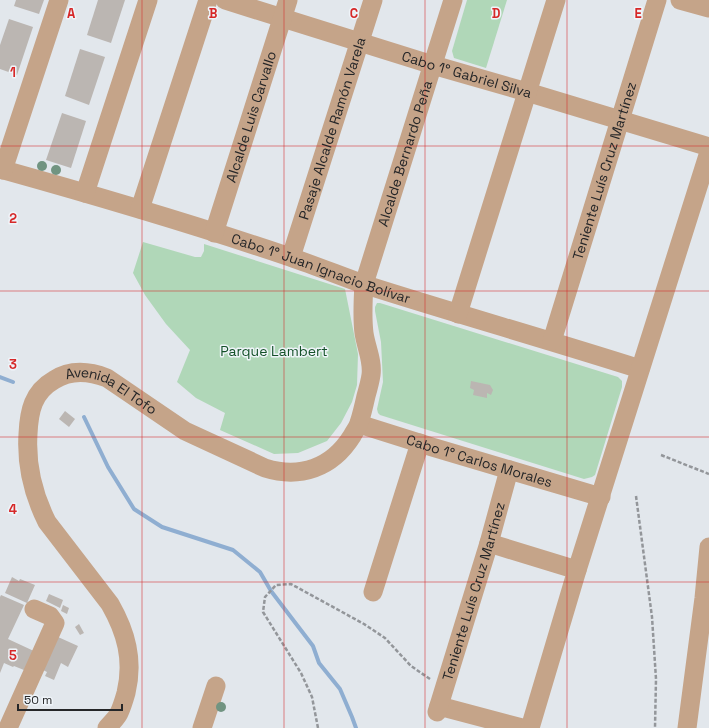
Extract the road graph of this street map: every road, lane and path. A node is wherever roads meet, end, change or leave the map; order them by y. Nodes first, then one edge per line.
1 (59, 0) edge
2 (148, 0) edge
3 (208, 0) edge
4 (225, 0) edge
5 (288, 0) edge
6 (373, 0) edge
7 (453, 0) edge
8 (556, 0) edge
9 (657, 0) edge
10 (680, 0) edge
11 (709, 8) edge
12 (282, 18) junction
13 (359, 42) junction
14 (433, 65) junction
15 (527, 92) junction
16 (620, 121) junction
17 (709, 147) edge
18 (709, 152) edge
19 (1, 170) edge
20 (85, 193) junction
21 (140, 209) junction
22 (214, 233) junction
23 (291, 257) junction
24 (364, 284) junction
25 (458, 314) junction
26 (552, 341) junction
27 (640, 368) junction
28 (359, 424) junction
29 (420, 443) junction
30 (660, 455) dead end
31 (509, 470) junction
32 (709, 474) edge
33 (636, 496) dead end
34 (600, 497) junction
35 (489, 543) junction
36 (709, 547) edge
37 (577, 570) junction
38 (373, 592) dead end
39 (34, 609) dead end
40 (216, 686) dead end
41 (440, 702) junction
42 (8, 728) edge
43 (107, 728) edge
44 (202, 728) edge
45 (318, 728) edge
46 (522, 728) edge
47 (530, 728) edge
48 (655, 728) edge
49 (687, 728) edge

1 - 19 street
2 - 20 street
3 - 21 street
4 - 12 street, Cabo 1° Gabriel Silva
5 - 12 street, Alcalde Luis Carvallo
6 - 13 street, Pasaje Alcalde Ramón Varela
7 - 14 street, Alcalde Bernardo Peña
8 - 15 street
9 - 16 street, Teniente Luís Cruz Martínez
10 - 11 street
12 - 13 street, Cabo 1° Gabriel Silva
12 - 22 street, Alcalde Luis Carvallo
13 - 14 street, Cabo 1° Gabriel Silva
13 - 23 street, Pasaje Alcalde Ramón Varela
14 - 15 street, Cabo 1° Gabriel Silva
14 - 24 street, Alcalde Bernardo Peña
15 - 16 street, Cabo 1° Gabriel Silva
15 - 25 street
16 - 17 street, Cabo 1° Gabriel Silva
16 - 26 street, Teniente Luís Cruz Martínez
18 - 27 street
19 - 20 street, Cabo 1° Juan Ignacio Bolívar
20 - 21 street, Cabo 1° Juan Ignacio Bolívar
21 - 22 street, Cabo 1° Juan Ignacio Bolívar
22 - 23 street, Cabo 1° Juan Ignacio Bolívar
23 - 24 street, Cabo 1° Juan Ignacio Bolívar
24 - 25 street, Cabo 1° Juan Ignacio Bolívar
24 - 28 street, Avenida El Tofo
25 - 26 street, Cabo 1° Juan Ignacio Bolívar
26 - 27 street, Cabo 1° Juan Ignacio Bolívar
27 - 34 street
28 - 29 street, Cabo 1° Carlos Morales
28 - 43 street, Avenida El Tofo
29 - 31 street, Cabo 1° Carlos Morales
29 - 38 street
30 - 32 path
31 - 34 street, Cabo 1° Carlos Morales
31 - 35 street, Teniente Luís Cruz Martínez
33 - 48 path
34 - 37 street
35 - 37 street
35 - 41 street, Teniente Luís Cruz Martínez
36 - 49 street
37 - 47 street
39 - 42 street
40 - 44 street
41 - 45 path
41 - 46 street

